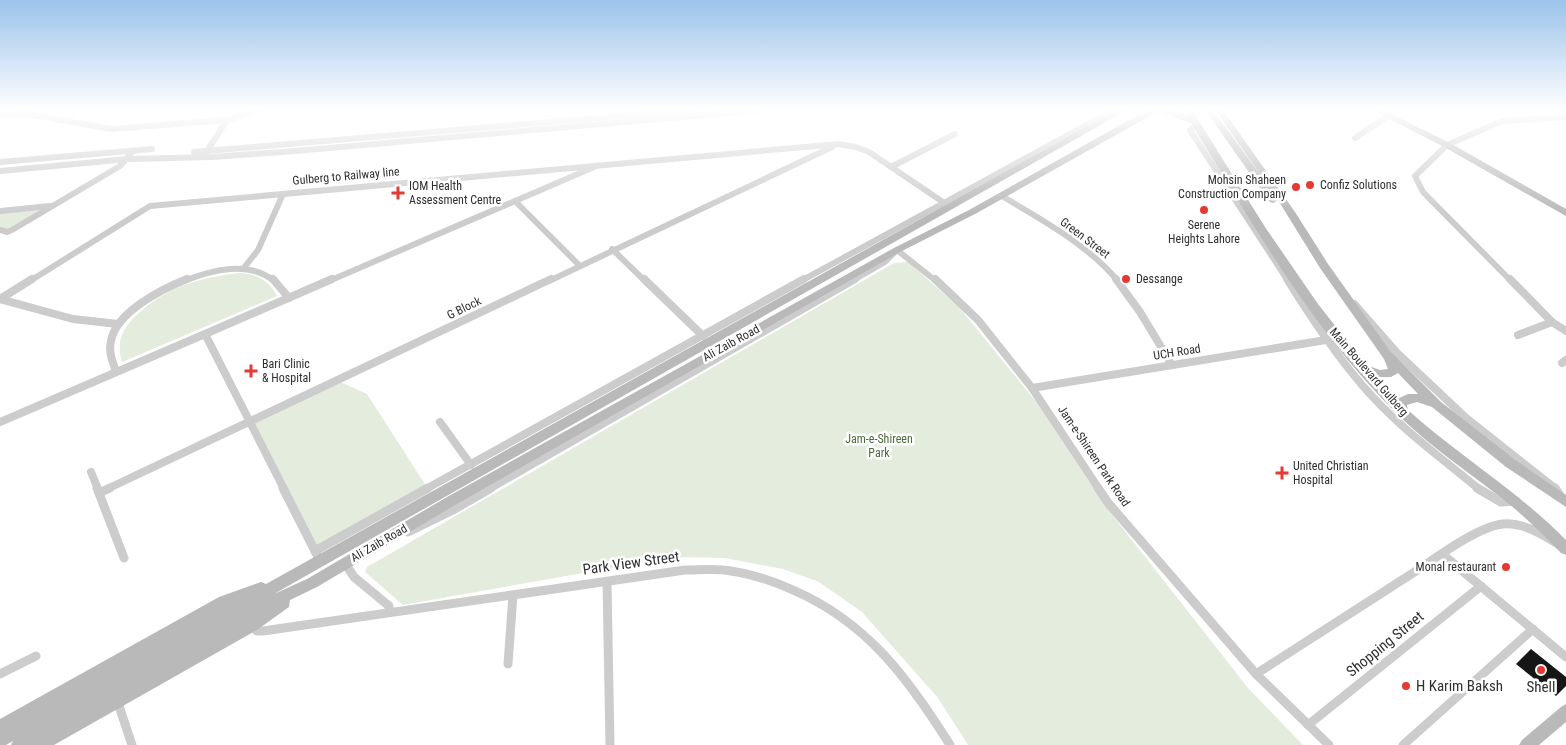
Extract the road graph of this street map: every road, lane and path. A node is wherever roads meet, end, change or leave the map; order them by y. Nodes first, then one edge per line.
1 (211, 145) edge
2 (307, 145) edge
3 (322, 145) edge
4 (829, 145) edge
5 (836, 145) edge
6 (843, 145) edge
7 (934, 145) edge
8 (1049, 145) edge
9 (1060, 145) edge
10 (1078, 145) edge
11 (1093, 145) edge
12 (1200, 145) edge
13 (1209, 145) edge
14 (1234, 145) edge
15 (1243, 145) edge
16 (1446, 145) edge
17 (1448, 145) edge
18 (152, 149) dead end
19 (205, 154) junction
20 (131, 155) junction
21 (0, 164) edge
22 (600, 164) junction
23 (891, 167) junction
24 (0, 171) edge
25 (283, 194) junction
26 (1002, 196) junction
27 (515, 201) junction
28 (943, 202) junction
29 (54, 205) junction
30 (0, 210) edge
31 (1566, 213) edge
32 (0, 230) edge
33 (612, 249) junction
34 (897, 250) junction
35 (580, 265) junction
36 (1324, 266) junction
37 (242, 269) junction
38 (1342, 292) junction
39 (289, 298) junction
40 (0, 299) edge
41 (1552, 322) junction
42 (118, 324) junction
43 (1566, 331) edge
44 (205, 334) junction
45 (1518, 335) dead end
46 (703, 336) junction
47 (1326, 340) junction
48 (1386, 354) junction
49 (1172, 364) junction
50 (1359, 364) junction
51 (116, 372) junction
52 (1032, 388) junction
53 (1437, 405) junction
54 (1402, 412) junction
55 (0, 422) edge
56 (440, 422) dead end
57 (249, 424) junction
58 (471, 465) junction
59 (91, 472) dead end
60 (99, 493) junction
61 (1516, 501) junction
62 (1565, 501) edge
63 (1565, 547) edge
64 (1442, 554) junction
65 (318, 555) junction
66 (124, 558) dead end
67 (345, 563) junction
68 (292, 576) junction
69 (607, 582) junction
70 (312, 583) junction
71 (1481, 586) junction
72 (513, 595) junction
73 (389, 612) junction
74 (252, 625) junction
75 (1533, 629) junction
76 (36, 656) dead end
77 (1566, 657) edge
78 (508, 664) dead end
79 (0, 674) edge
80 (1256, 674) junction
81 (117, 700) junction
82 (1566, 712) edge
83 (1308, 725) junction
84 (0, 727) edge
85 (0, 740) edge
86 (18, 745) edge
87 (38, 745) edge
88 (132, 745) edge
89 (610, 745) edge
90 (950, 745) edge
91 (1329, 745) edge
92 (1403, 745) edge
93 (1527, 745) edge

1 - 19 street
2 - 19 street
3 - 19 street
4 - 22 street, Gulberg to Railway line
5 - 33 street, G Block
6 - 23 street, Gulberg to Railway line
7 - 23 street
8 - 28 street
9 - 65 main road, Ali Zaib Road
10 - 34 main road
11 - 26 main road, Ali Zaib Road
12 - 47 street
13 - 50 main road, Main Boulevard Gulberg
14 - 36 main road
15 - 36 main road, Main Boulevard Gulberg
16 - 41 street
17 - 31 main road
18 - 20 street
19 - 20 street
20 - 21 street
20 - 24 street
20 - 29 street
22 - 25 street, Gulberg to Railway line
22 - 27 street
23 - 28 street, Gulberg to Railway line
25 - 37 street
25 - 40 street, Gulberg to Railway line
26 - 34 main road, Ali Zaib Road
26 - 49 street, Green Street
27 - 35 street
27 - 39 street
28 - 46 street
29 - 30 street
29 - 32 street
33 - 35 street, G Block
33 - 46 street
34 - 52 street, Jam-e-Shireen Park Road
34 - 67 main road, Ali Zaib Road
35 - 57 street, G Block
36 - 38 main road, Main Boulevard Gulberg
37 - 39 street
37 - 42 street
38 - 48 main road, Main Boulevard Gulberg
38 - 62 street
39 - 44 street
40 - 42 street
41 - 43 street
41 - 45 street
42 - 51 street
44 - 51 street
44 - 57 street
46 - 58 street
47 - 49 street, UCH Road
47 - 61 street
48 - 50 main road
48 - 53 main road, Main Boulevard Gulberg
49 - 52 street, UCH Road
50 - 54 main road, Main Boulevard Gulberg
51 - 55 street
52 - 80 street, Jam-e-Shireen Park Road
53 - 54 main road
53 - 62 main road, Main Boulevard Gulberg
54 - 61 main road, Main Boulevard Gulberg
56 - 58 street
57 - 60 street, G Block
57 - 65 street
58 - 65 street
59 - 60 street
60 - 66 street
61 - 63 main road, Main Boulevard Gulberg
63 - 64 street
64 - 71 street
64 - 80 street
65 - 68 main road, Ali Zaib Road
67 - 70 main road, Ali Zaib Road
67 - 73 street
68 - 84 main road, Ali Zaib Road
68 - 85 main road, Ali Zaib Road
69 - 72 street, Park View Street
69 - 89 street
69 - 90 street, Park View Street
70 - 74 main road, Ali Zaib Road
70 - 86 main road, Ali Zaib Road
71 - 75 street
71 - 83 street, Shopping Street
72 - 73 street, Park View Street
72 - 78 street
73 - 74 street, Park View Street
74 - 81 main road, Ali Zaib Road
75 - 77 street
75 - 92 street
76 - 79 street
80 - 83 street, Jam-e-Shireen Park Road
81 - 87 main road, Ali Zaib Road
81 - 88 street
82 - 93 main road
83 - 91 street, Jam-e-Shireen Park Road

